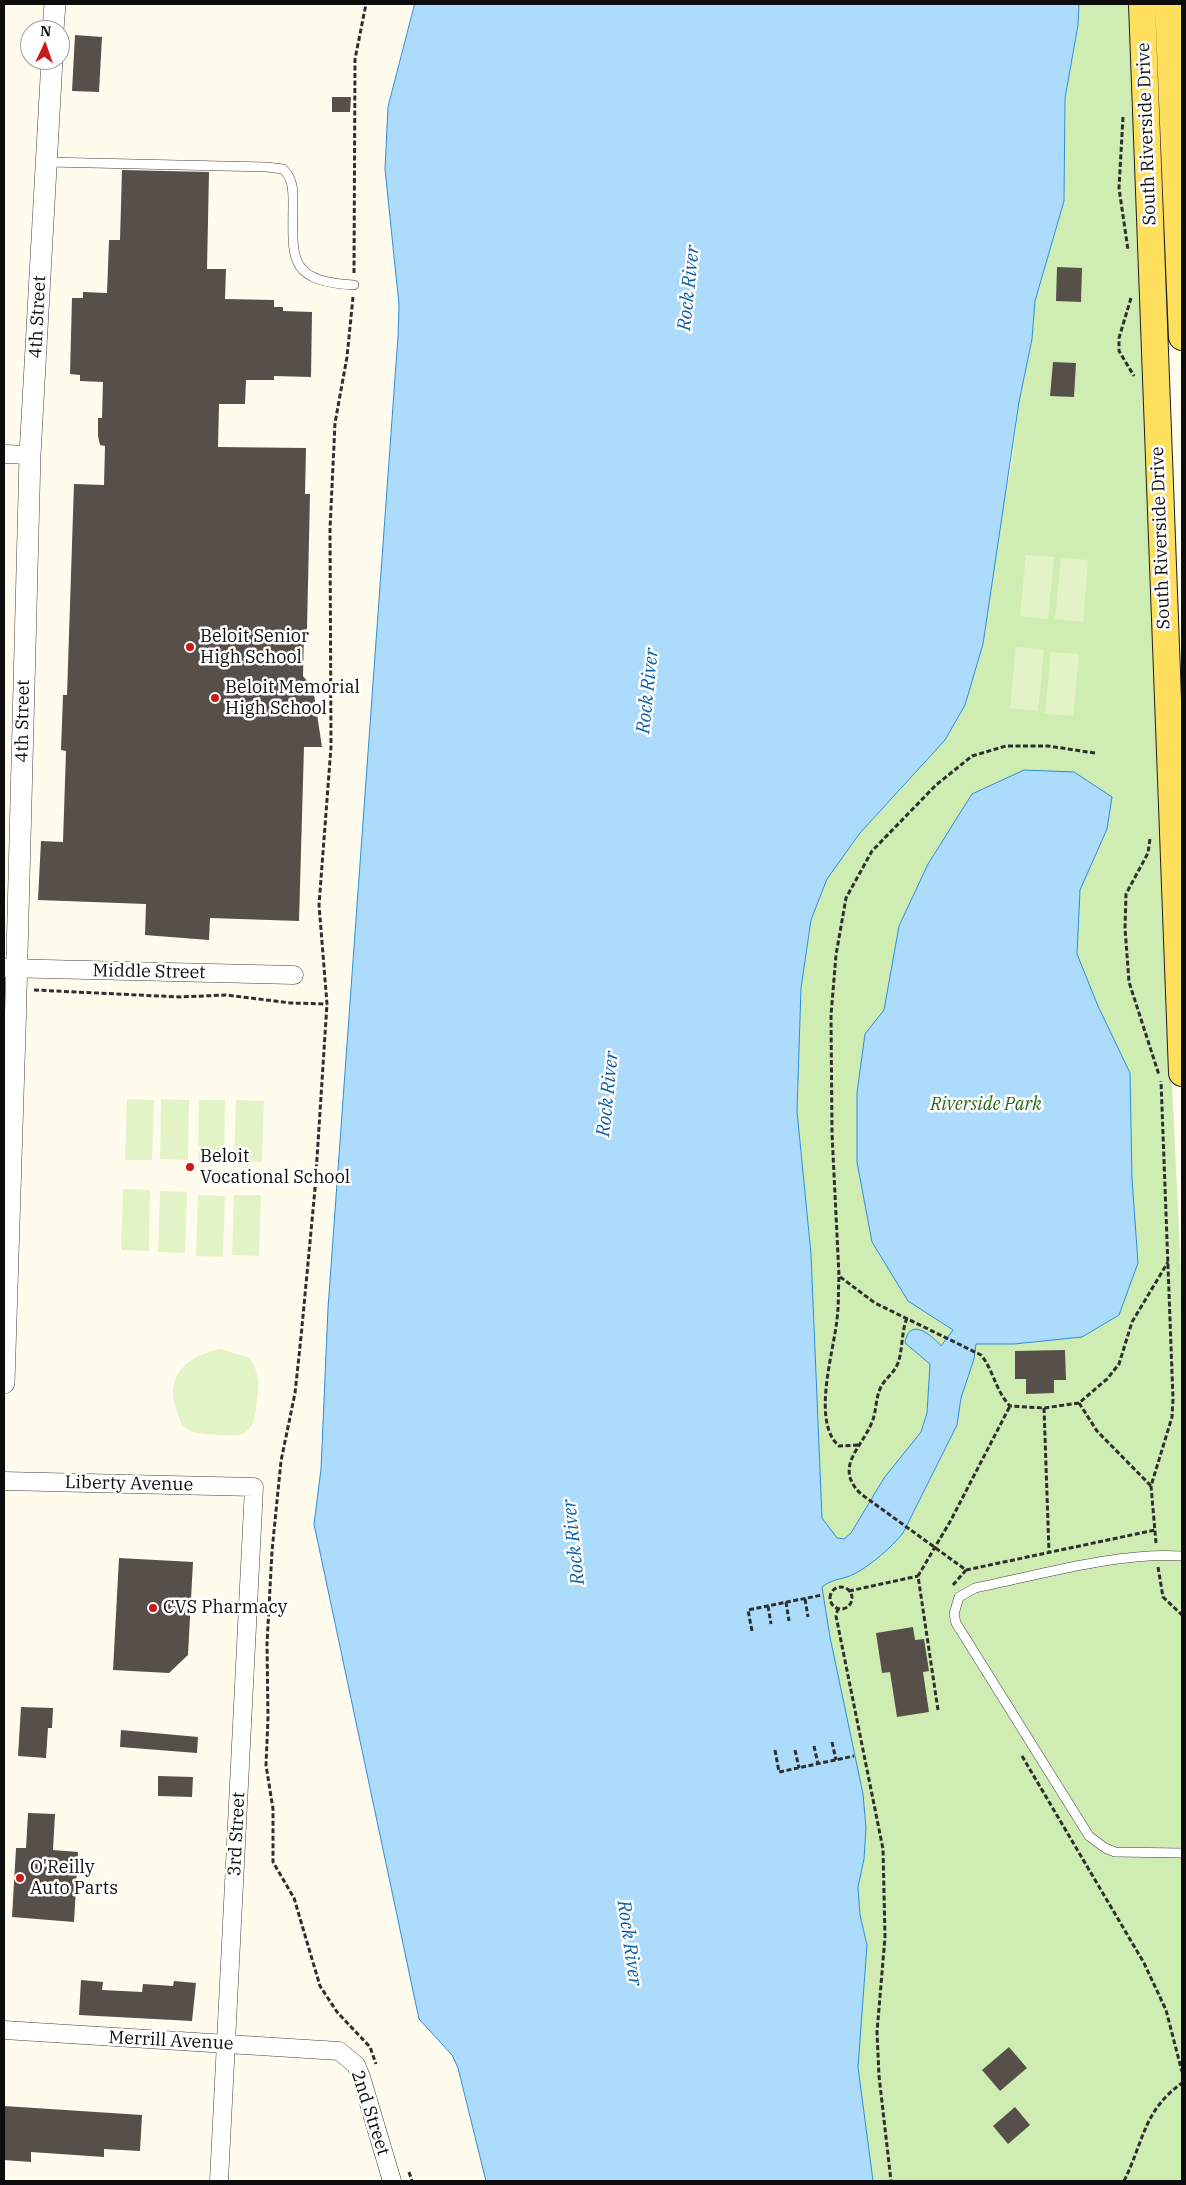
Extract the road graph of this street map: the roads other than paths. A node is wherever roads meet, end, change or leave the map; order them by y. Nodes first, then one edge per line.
1 (55, 4) edge
2 (1142, 4) edge
3 (1168, 4) edge
4 (54, 20) edge
5 (51, 70) edge
6 (46, 162) junction
7 (354, 285) road end
8 (1182, 337) edge
9 (4, 454) edge
10 (30, 455) junction
11 (1178, 886) edge
12 (1179, 913) edge
13 (10, 968) edge
14 (294, 975) dead end
15 (1182, 1073) edge
16 (4, 1383) edge
17 (4, 1481) edge
18 (254, 1487) joint
19 (1182, 1556) edge
20 (1182, 1853) edge
21 (4, 2030) edge
22 (226, 2044) junction
23 (339, 2051) joint
24 (219, 2181) edge
25 (392, 2181) edge

1 - 4 street
2 - 11 main road, South Riverside Drive
3 - 8 main road, South Riverside Drive
5 - 6 street, 4th Street
6 - 7 lane
6 - 10 street, 4th Street
9 - 10 street
10 - 13 street, 4th Street
11 - 12 main road, South Riverside Drive
12 - 15 main road, South Riverside Drive
13 - 14 street, Middle Street
13 - 16 street, 4th Street
17 - 18 street, Liberty Avenue
18 - 22 street, 3rd Street
19 - 20 lane
21 - 22 street, Merrill Avenue
22 - 23 street, Merrill Avenue
22 - 24 street, 3rd Street
23 - 25 street, 2nd Street

